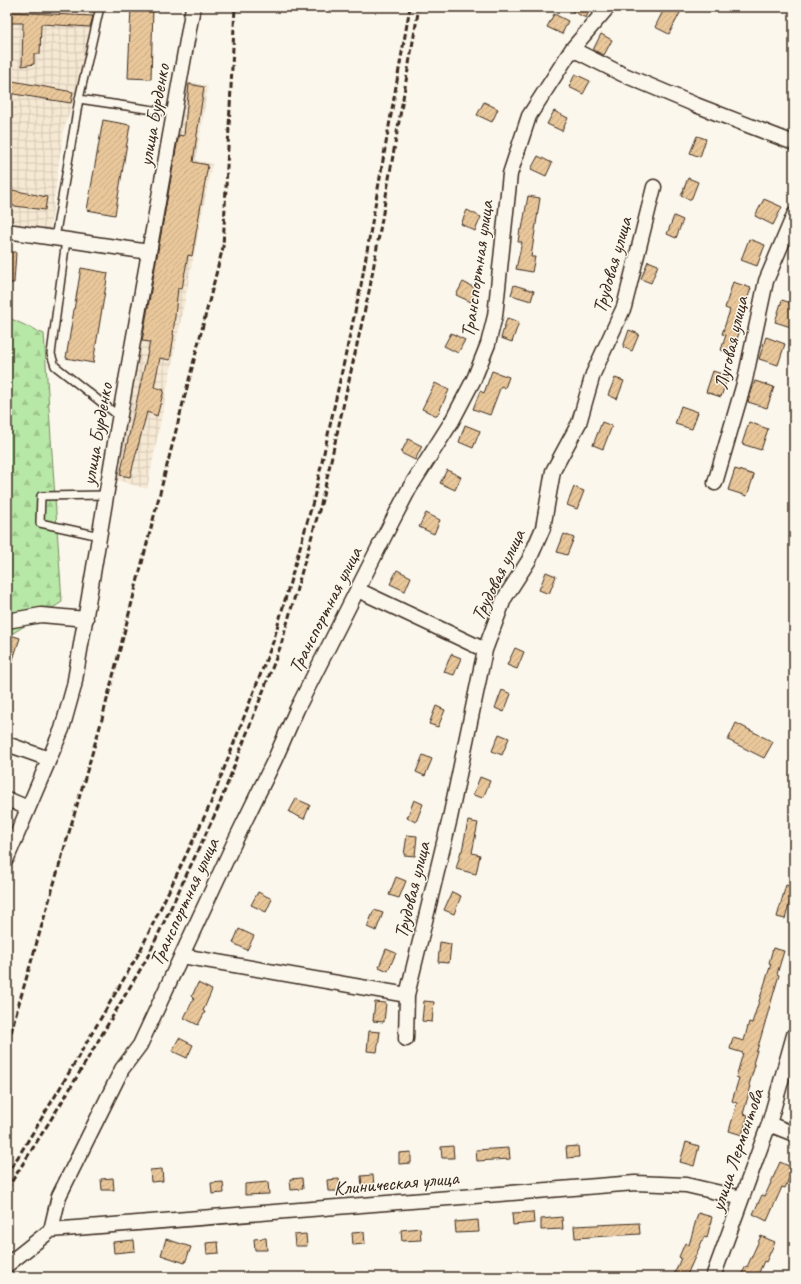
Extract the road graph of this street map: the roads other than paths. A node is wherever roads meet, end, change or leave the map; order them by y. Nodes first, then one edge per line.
1 (100, 7) edge
2 (193, 7) edge
3 (608, 7) edge
4 (572, 49) junction
5 (79, 99) junction
6 (174, 113) junction
7 (794, 143) edge
8 (654, 187) dead end
9 (794, 215) edge
10 (7, 232) edge
11 (60, 239) junction
12 (149, 252) junction
13 (120, 417) junction
14 (715, 483) dead end
15 (107, 495) junction
16 (100, 536) junction
17 (358, 590) junction
18 (86, 619) junction
19 (7, 621) edge
20 (485, 650) junction
21 (7, 744) edge
22 (49, 759) junction
23 (7, 799) edge
24 (28, 808) junction
25 (7, 858) edge
26 (182, 956) junction
27 (407, 995) junction
28 (794, 1035) edge
29 (406, 1039) dead end
30 (768, 1124) junction
31 (794, 1134) edge
32 (742, 1198) junction
33 (51, 1230) junction
34 (7, 1265) edge
35 (713, 1277) edge

1 - 5 lane
2 - 6 street, улица Бурденко
3 - 4 street, Транспортная улица
4 - 7 street
4 - 17 street, Транспортная улица
5 - 6 lane
5 - 11 lane
6 - 12 street, улица Бурденко
8 - 20 street, Трудовая улица
9 - 14 street, Луговая улица
10 - 11 street
11 - 12 street
11 - 13 lane
12 - 13 street, улица Бурденко
13 - 15 street, улица Бурденко
15 - 16 street, улица Бурденко
15 - 16 lane
16 - 18 street, улица Бурденко
17 - 20 street
17 - 26 street, Транспортная улица
18 - 19 street
18 - 22 street, улица Бурденко
20 - 27 street, Трудовая улица
21 - 22 street
22 - 24 street, улица Бурденко
23 - 24 street
24 - 25 street, улица Бурденко
26 - 27 street
26 - 33 street, Транспортная улица
27 - 29 street, Трудовая улица
28 - 30 street, улица Лермонтова
30 - 31 street
30 - 32 street, улица Лермонтова
32 - 33 street, Клиническая улица
32 - 35 street, улица Лермонтова
33 - 34 street

